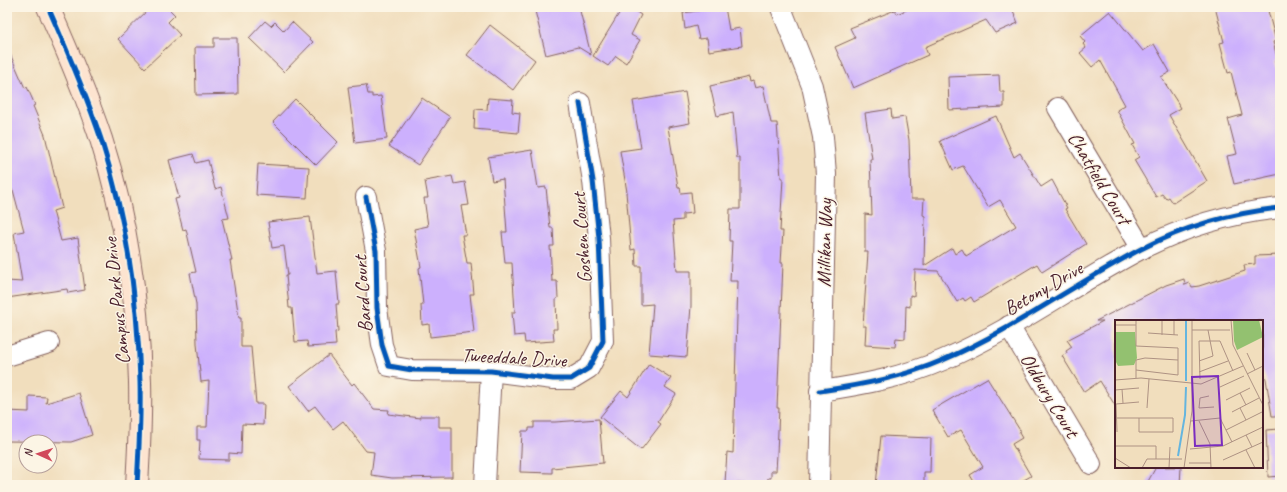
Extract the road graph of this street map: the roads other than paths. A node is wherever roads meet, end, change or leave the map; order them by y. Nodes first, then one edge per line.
1 (48, 7) edge
2 (782, 7) edge
3 (580, 103) dead end
4 (1058, 108) dead end
5 (366, 197) dead end
6 (1280, 208) edge
7 (1142, 249) junction
8 (1009, 326) junction
9 (49, 343) dead end
10 (7, 356) edge
11 (589, 368) joint
12 (412, 370) joint
13 (491, 370) junction
14 (820, 391) junction
15 (1090, 464) dead end
16 (137, 485) edge
17 (485, 485) edge
18 (818, 485) edge

1 - 16 street, Campus Park Drive
2 - 14 street, Millikan Way
3 - 11 street, Goshen Court
4 - 7 street, Chatfield Court
5 - 12 street, Bard Court
6 - 7 street, Betony Drive
7 - 8 street, Betony Drive
8 - 14 street, Betony Drive
8 - 15 street, Oldbury Court
9 - 10 street
11 - 13 street, Tweeddale Drive
12 - 13 street, Tweeddale Drive
13 - 17 street
14 - 18 street, Millikan Way

